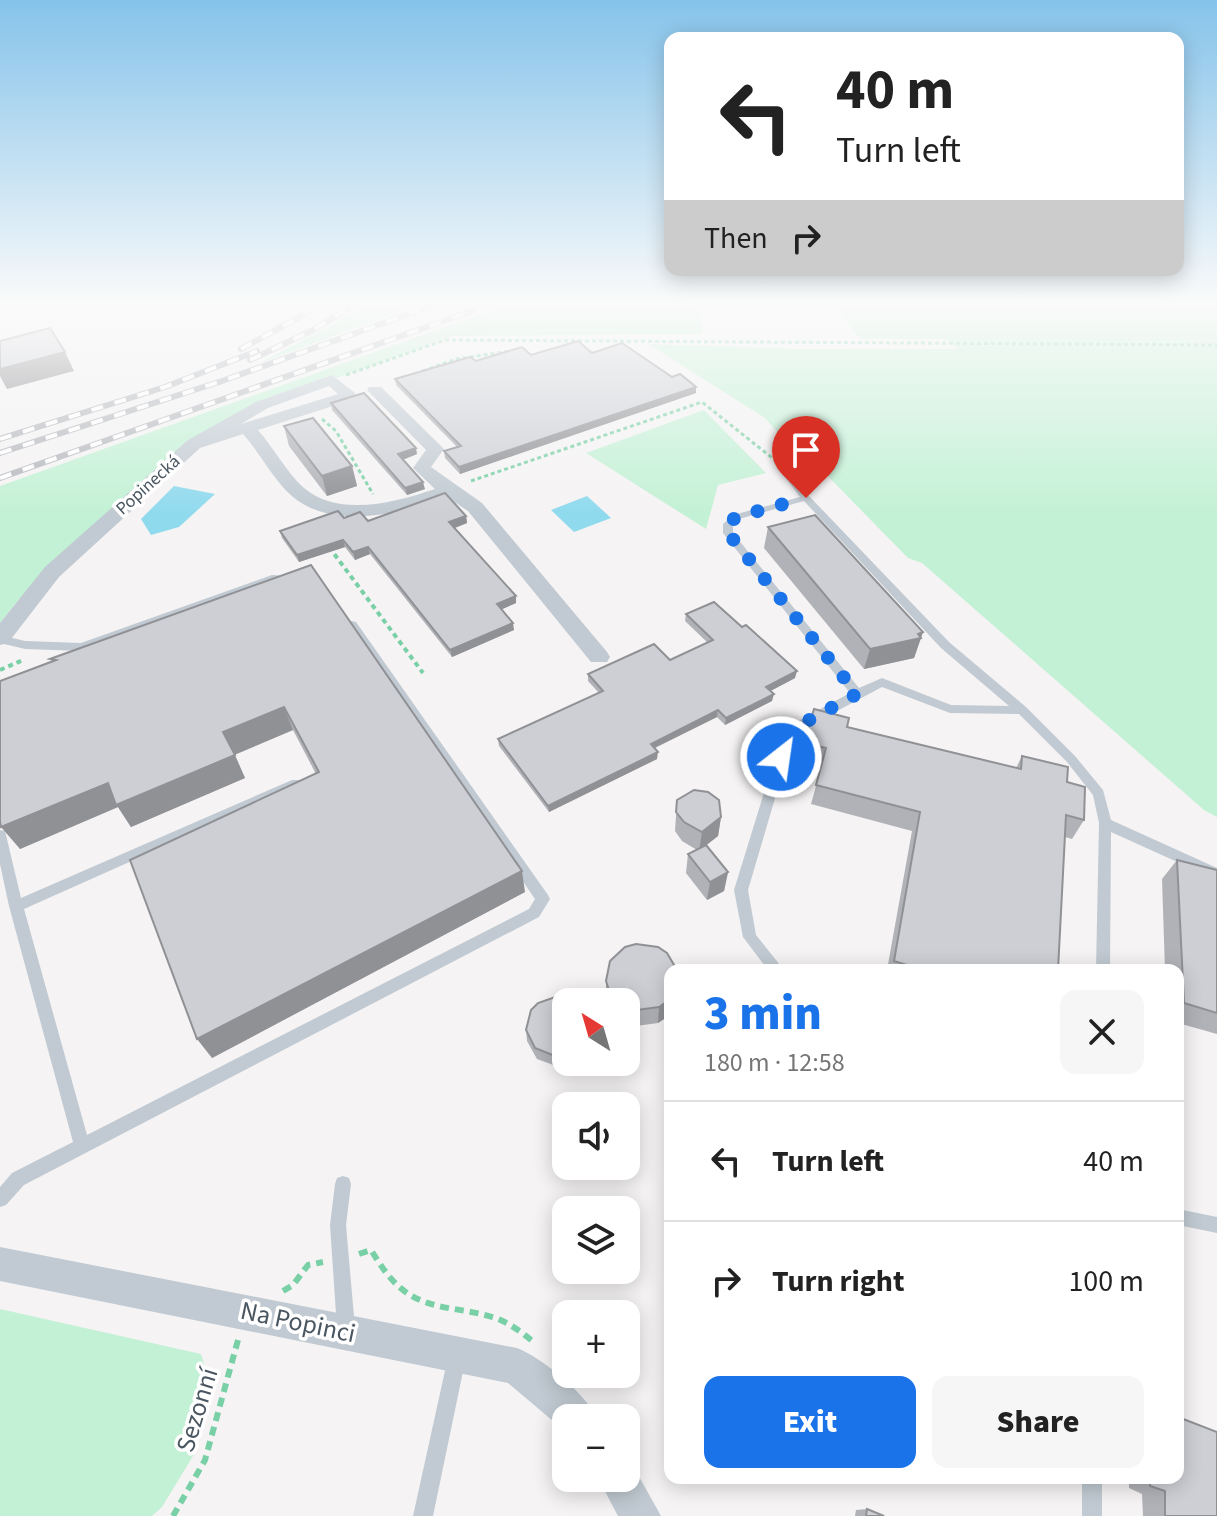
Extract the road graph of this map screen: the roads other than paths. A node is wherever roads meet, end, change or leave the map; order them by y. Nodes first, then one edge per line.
1 (375, 390) dead end
2 (248, 429) junction
3 (194, 444) junction
4 (783, 469) road end
5 (451, 490) junction
6 (806, 498) junction
7 (303, 579) edge
8 (341, 609) edge
9 (0, 638) edge
10 (82, 647) junction
11 (599, 657) dead end
12 (70, 658) edge
13 (857, 694) junction
14 (1022, 710) junction
15 (296, 783) edge
16 (1105, 823) junction
17 (0, 835) edge
18 (1217, 874) edge
19 (16, 906) junction
20 (772, 964) edge
21 (1103, 964) edge
22 (82, 1147) junction
23 (343, 1184) dead end
24 (0, 1199) edge
25 (1184, 1218) edge
26 (1217, 1225) edge
27 (0, 1264) edge
28 (346, 1331) junction
29 (458, 1354) junction
30 (562, 1404) edge
31 (1092, 1484) edge
32 (626, 1492) edge
33 (423, 1516) edge
34 (641, 1516) edge
35 (1092, 1516) edge

1 - 5 street
2 - 3 street
2 - 3 street, Popinecká
2 - 5 street
3 - 9 street, Popinecká
4 - 6 lane
5 - 11 street
6 - 13 lane
6 - 14 lane
7 - 10 lane
8 - 22 lane
9 - 10 lane
10 - 12 lane
13 - 14 lane
13 - 20 lane
14 - 16 lane
15 - 19 lane
16 - 18 lane
16 - 21 lane
17 - 19 lane
19 - 22 lane
22 - 24 lane
23 - 28 lane
25 - 26 lane
27 - 28 street, Na Popinci
28 - 29 street, Na Popinci
29 - 30 street, Na Popinci
29 - 33 lane
31 - 35 lane
32 - 34 street

